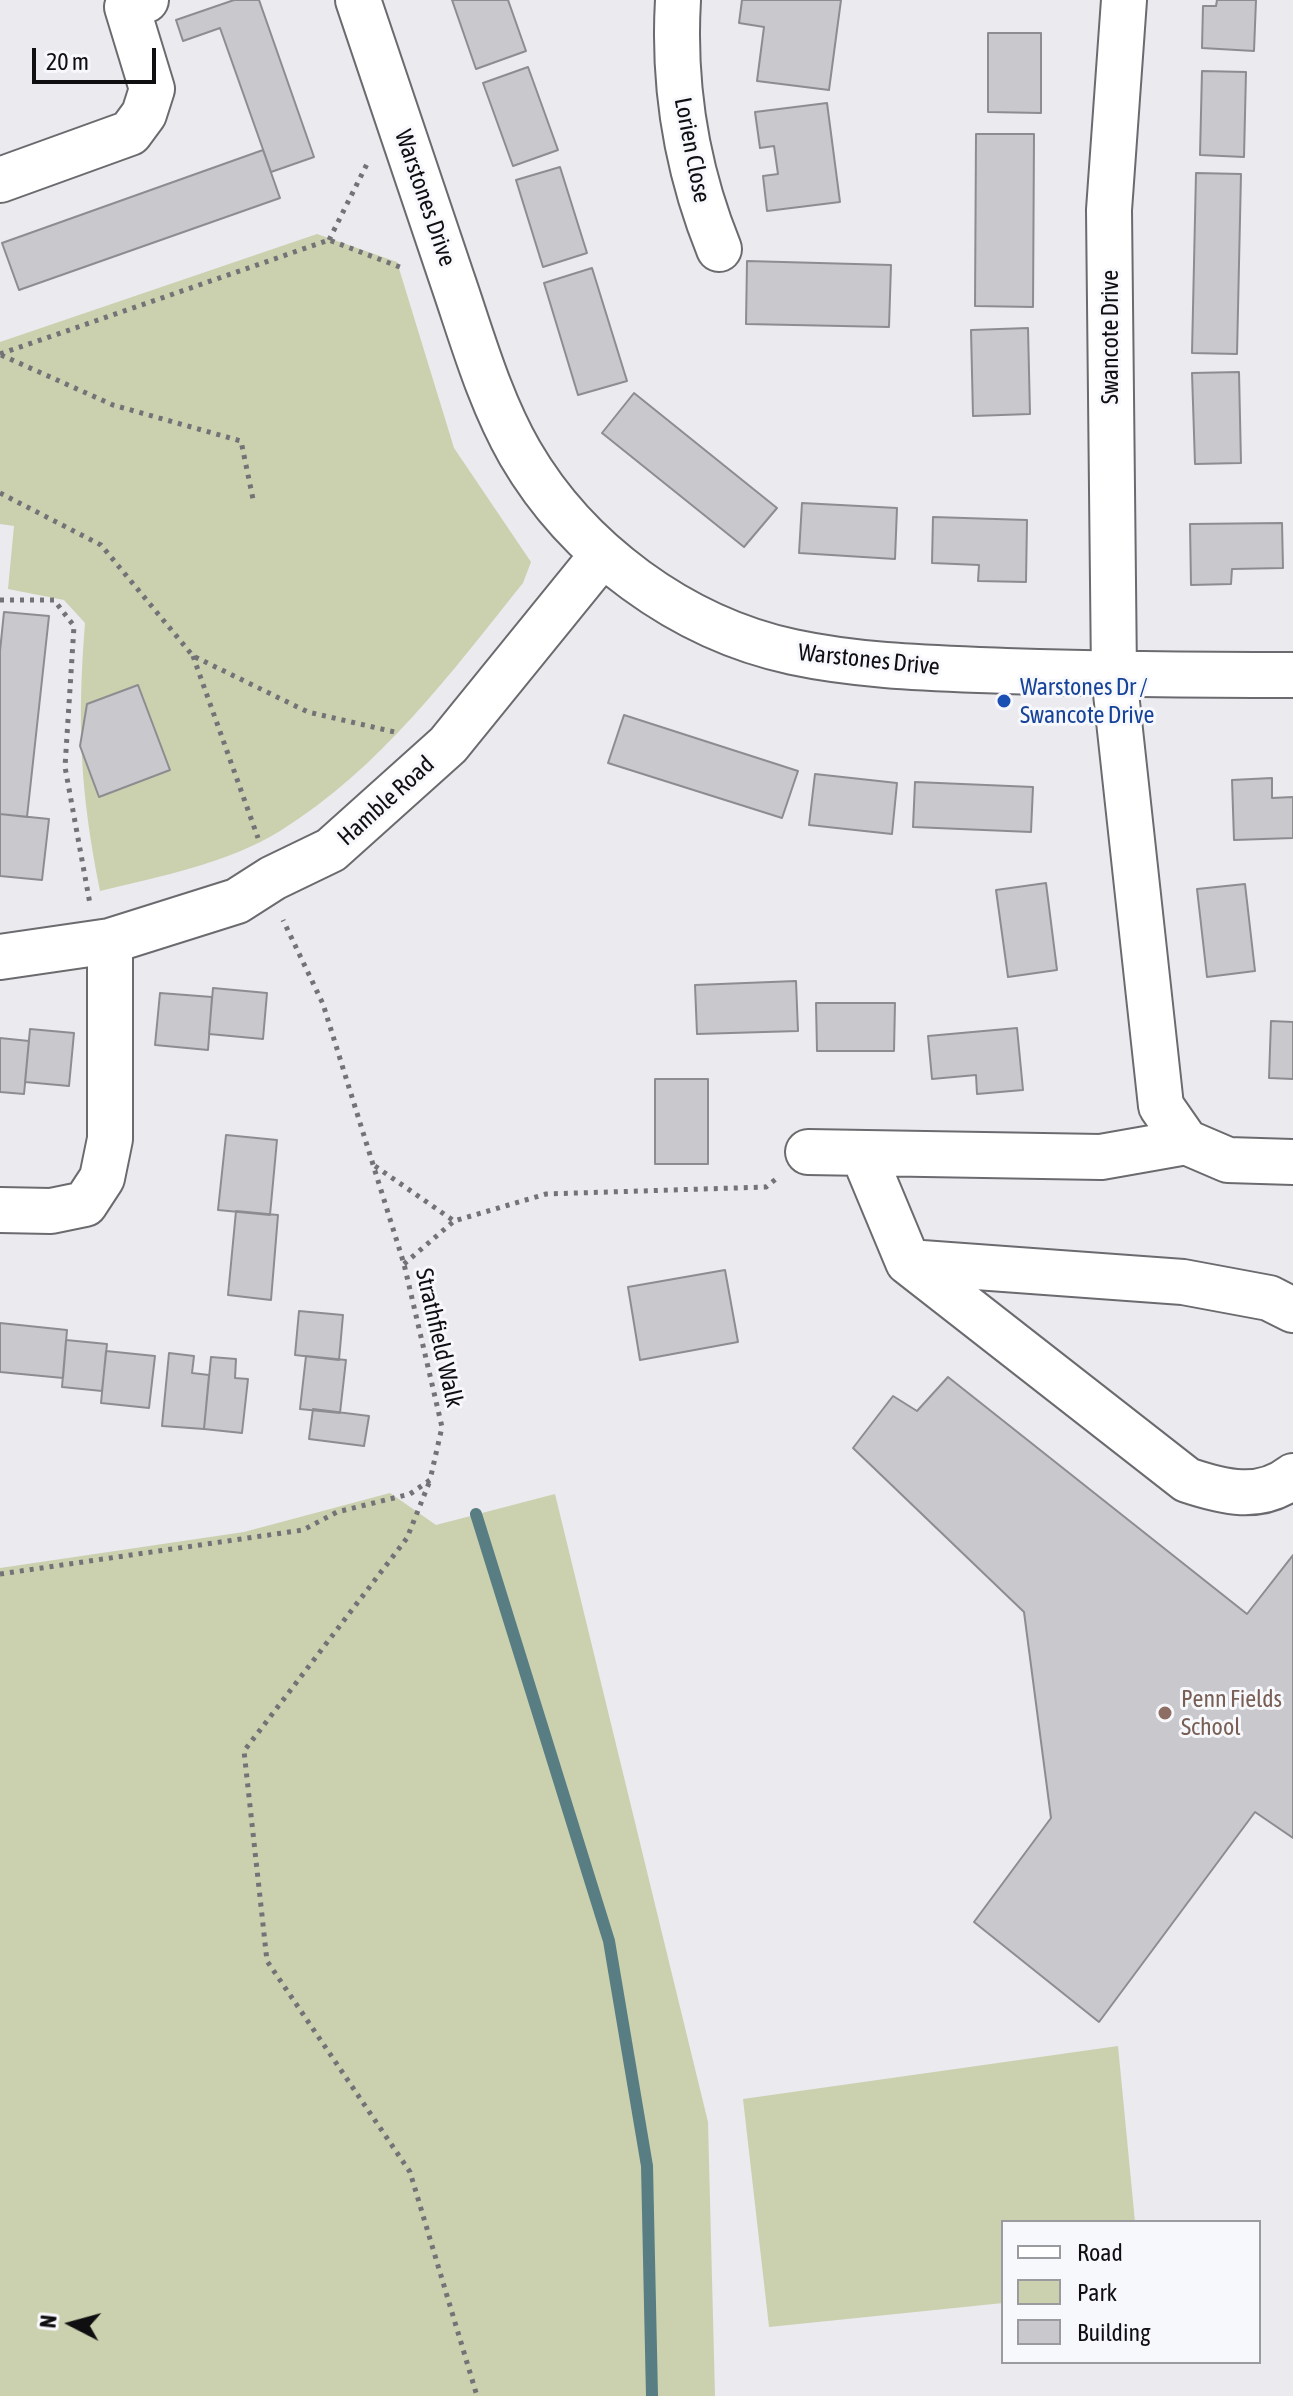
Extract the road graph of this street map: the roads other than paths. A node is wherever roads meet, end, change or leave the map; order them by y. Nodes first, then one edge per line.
1 (358, 0) edge
2 (678, 0) edge
3 (1124, 0) edge
4 (133, 2) edge
5 (0, 180) edge
6 (719, 249) dead end
7 (603, 554) junction
8 (1114, 675) junction
9 (1293, 675) edge
10 (100, 923) junction
11 (0, 957) edge
12 (1186, 1142) junction
13 (808, 1152) road end
14 (863, 1154) junction
15 (1293, 1162) edge
16 (0, 1210) edge
17 (908, 1262) junction
18 (1293, 1310) edge
19 (1293, 1476) edge

1 - 7 street, Warstones Drive
2 - 6 street, Lorien Close
3 - 8 street, Swancote Drive
4 - 5 street
7 - 8 street, Warstones Drive
7 - 10 street, Hamble Road
8 - 9 street, Warstones Drive
8 - 12 street, Swancote Drive
10 - 11 street, Hamble Road
10 - 16 street
12 - 14 street
12 - 15 street
13 - 14 street
14 - 17 street
17 - 18 street
17 - 19 street

